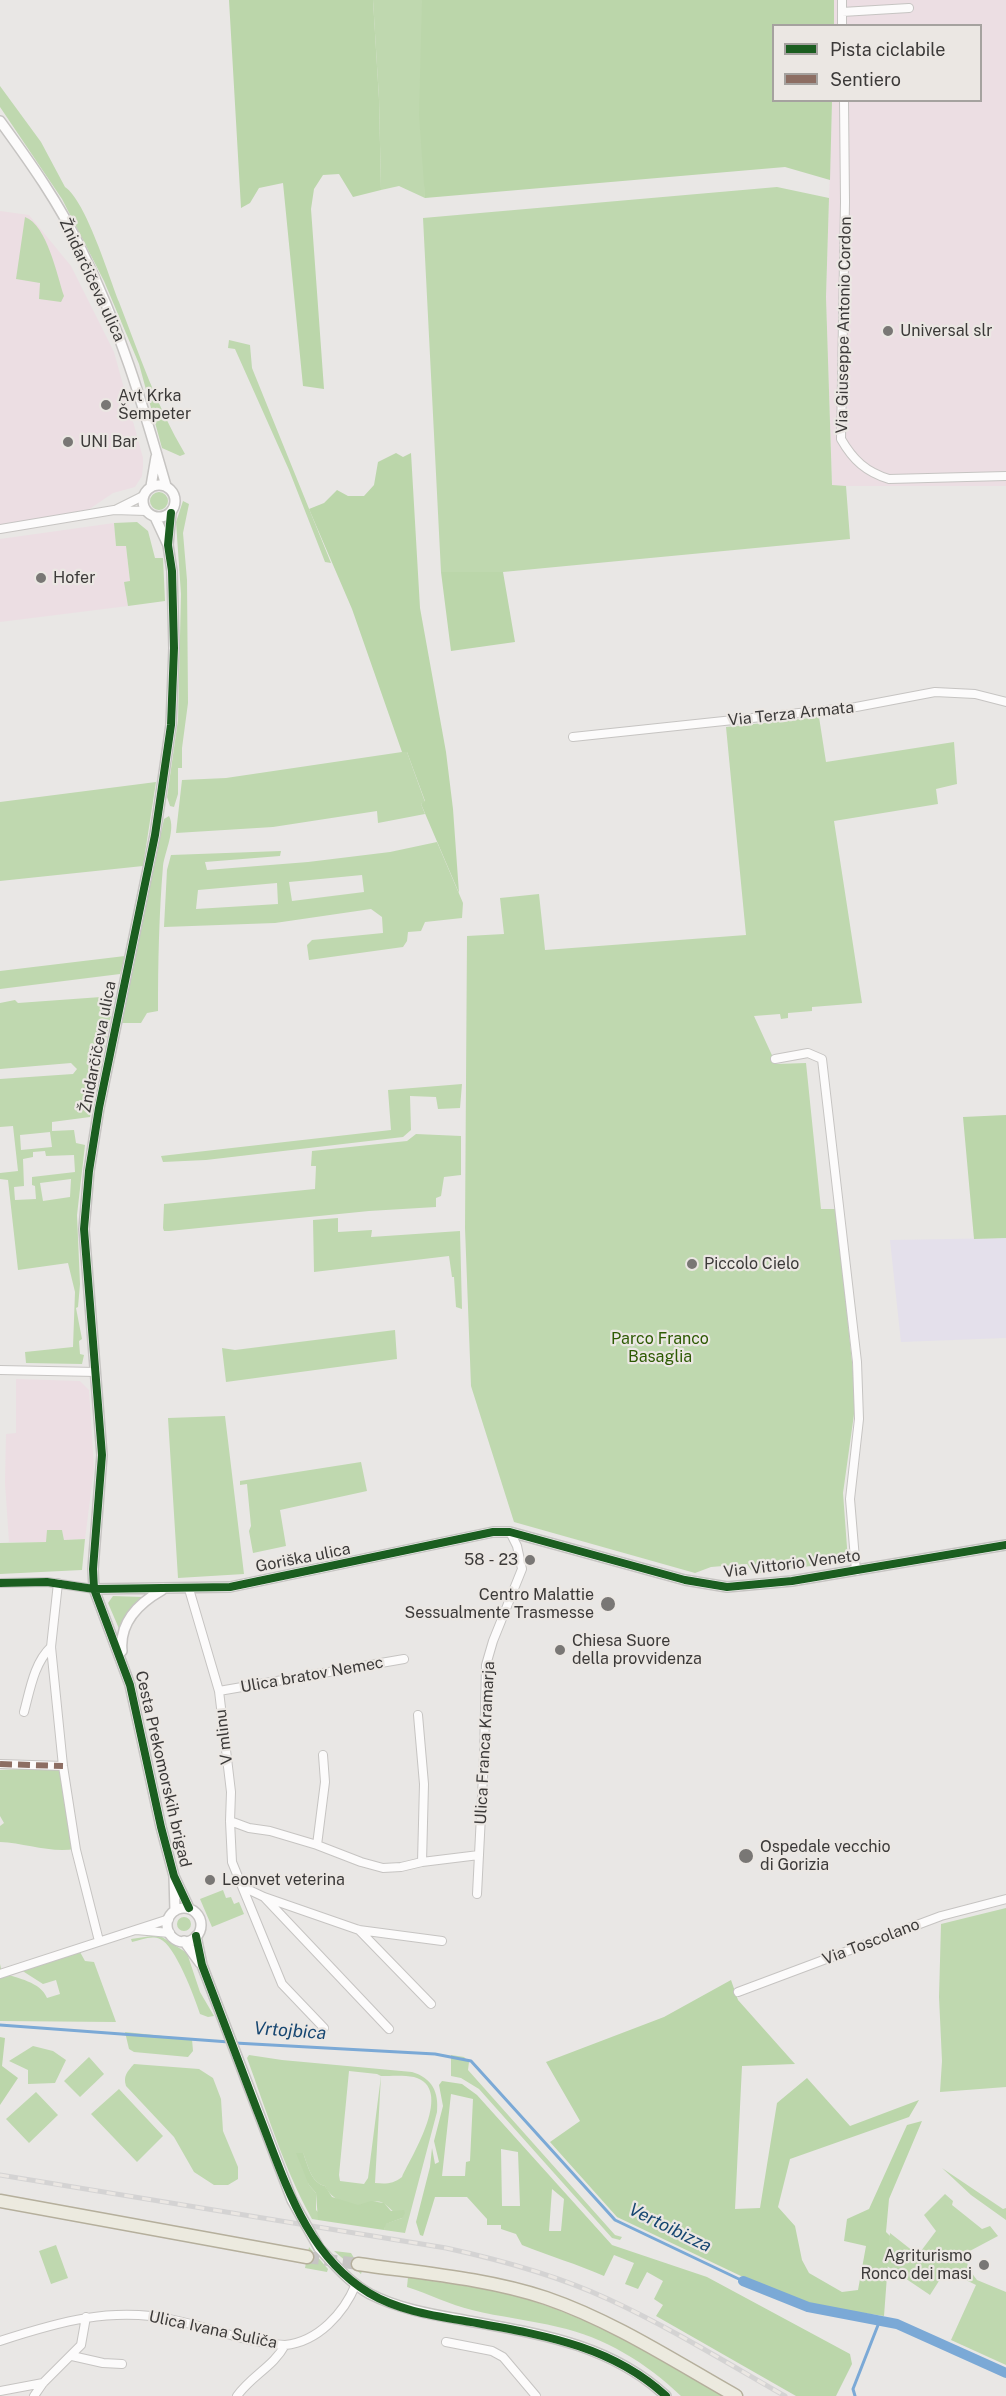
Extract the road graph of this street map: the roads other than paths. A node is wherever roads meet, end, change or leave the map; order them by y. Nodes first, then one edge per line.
1 (842, 0) edge
2 (909, 8) dead end
3 (842, 12) junction
4 (842, 24) edge
5 (844, 102) edge
6 (0, 121) edge
7 (157, 452) junction
8 (1006, 476) edge
9 (151, 486) junction
10 (166, 486) junction
11 (143, 496) junction
12 (114, 510) junction
13 (146, 511) junction
14 (171, 513) junction
15 (155, 517) junction
16 (0, 528) edge
17 (168, 545) junction
18 (1006, 702) edge
19 (573, 737) dead end
20 (776, 1059) dead end
21 (0, 1370) edge
22 (96, 1372) junction
23 (512, 1533) junction
24 (1006, 1545) edge
25 (856, 1571) junction
26 (0, 1582) edge
27 (58, 1583) junction
28 (165, 1588) junction
29 (94, 1589) junction
30 (189, 1589) junction
31 (51, 1647) junction
32 (122, 1659) junction
33 (404, 1659) dead end
34 (219, 1691) junction
35 (24, 1712) dead end
36 (418, 1715) dead end
37 (323, 1755) dead end
38 (0, 1764) edge
39 (63, 1766) junction
40 (230, 1821) junction
41 (317, 1845) junction
42 (479, 1855) junction
43 (422, 1862) junction
44 (174, 1876) junction
45 (243, 1887) junction
46 (477, 1894) dead end
47 (264, 1897) junction
48 (1006, 1899) edge
49 (189, 1908) junction
50 (172, 1915) junction
51 (134, 1930) junction
52 (358, 1930) junction
53 (170, 1934) junction
54 (196, 1936) junction
55 (99, 1941) junction
56 (184, 1941) junction
57 (442, 1941) dead end
58 (202, 1965) junction
59 (0, 1974) edge
60 (738, 1992) dead end
61 (431, 2004) dead end
62 (324, 2028) dead end
63 (388, 2029) dead end
64 (0, 2201) edge
65 (307, 2257) tunnel mouth
66 (358, 2264) tunnel mouth
67 (356, 2284) junction
68 (86, 2317) junction
69 (0, 2342) edge
70 (446, 2342) dead end
71 (285, 2345) junction
72 (72, 2356) junction
73 (122, 2364) dead end
74 (43, 2383) junction
75 (0, 2391) edge
76 (34, 2396) edge
77 (237, 2396) edge
78 (536, 2396) edge
79 (666, 2396) edge
80 (736, 2396) edge

1 - 3 street
2 - 3 street
3 - 4 street
5 - 8 street, Via Giuseppe Antonio Cordon
6 - 7 street, Žnidarčičeva ulica
7 - 9 street, Žnidarčičeva ulica
7 - 10 street, Žnidarčičeva ulica
9 - 10 street
9 - 11 street, Žnidarčičeva ulica
10 - 14 street, Žnidarčičeva ulica
11 - 12 street, Žnidarčičeva ulica
11 - 13 street
12 - 13 street, Žnidarčičeva ulica
12 - 16 street, Žnidarčičeva ulica
13 - 15 street
14 - 15 street
14 - 17 street, Žnidarčičeva ulica
15 - 17 street, Žnidarčičeva ulica
17 - 22 street, Žnidarčičeva ulica
18 - 19 street, Via Terza Armata
20 - 25 street, Via Vittorio Veneto
21 - 22 street
22 - 29 street, Žnidarčičeva ulica
23 - 25 street, Via Vittorio Veneto
23 - 30 street, Goriška ulica
23 - 42 street, Ulica Franca Kramarja
24 - 25 street, Via Vittorio Veneto
26 - 27 street
27 - 29 street
27 - 31 street
28 - 29 street, Goriška ulica
28 - 30 street, Goriška ulica
28 - 32 street
29 - 32 street, Cesta Prekomorskih brigad
30 - 34 street, V mlinu
31 - 35 street
31 - 39 street
32 - 44 street, Cesta Prekomorskih brigad
33 - 34 street, Ulica bratov Nemec
34 - 40 street, V mlinu
36 - 43 street
37 - 41 street
38 - 39 street
39 - 55 street
40 - 41 street
40 - 45 street, V mlinu
41 - 43 street
42 - 43 street
42 - 46 street, Ulica Franca Kramarja
44 - 49 street, Cesta Prekomorskih brigad
44 - 50 street, Cesta Prekomorskih brigad
45 - 47 street
45 - 62 street, V mlinu
47 - 52 street
47 - 63 street
48 - 60 street, Via Toscolano
49 - 50 street
49 - 54 street, Cesta Prekomorskih brigad
50 - 51 street
50 - 53 street, Cesta Prekomorskih brigad
51 - 53 street
51 - 55 street
52 - 57 street
52 - 61 street
53 - 56 street, Cesta Prekomorskih brigad
54 - 56 street
54 - 58 street, Cesta Prekomorskih brigad
55 - 59 street
56 - 58 street, Cesta Prekomorskih brigad
58 - 67 street, Cesta Prekomorskih brigad, bridge
64 - 65 main road
66 - 80 main road
67 - 71 street
67 - 79 street, Cesta Prekomorskih brigad
68 - 69 street, Ulica Ivana Suliča
68 - 71 street, Ulica Ivana Suliča
68 - 72 street
70 - 78 street
71 - 77 street
72 - 73 street
72 - 74 street
74 - 75 street
74 - 76 street

